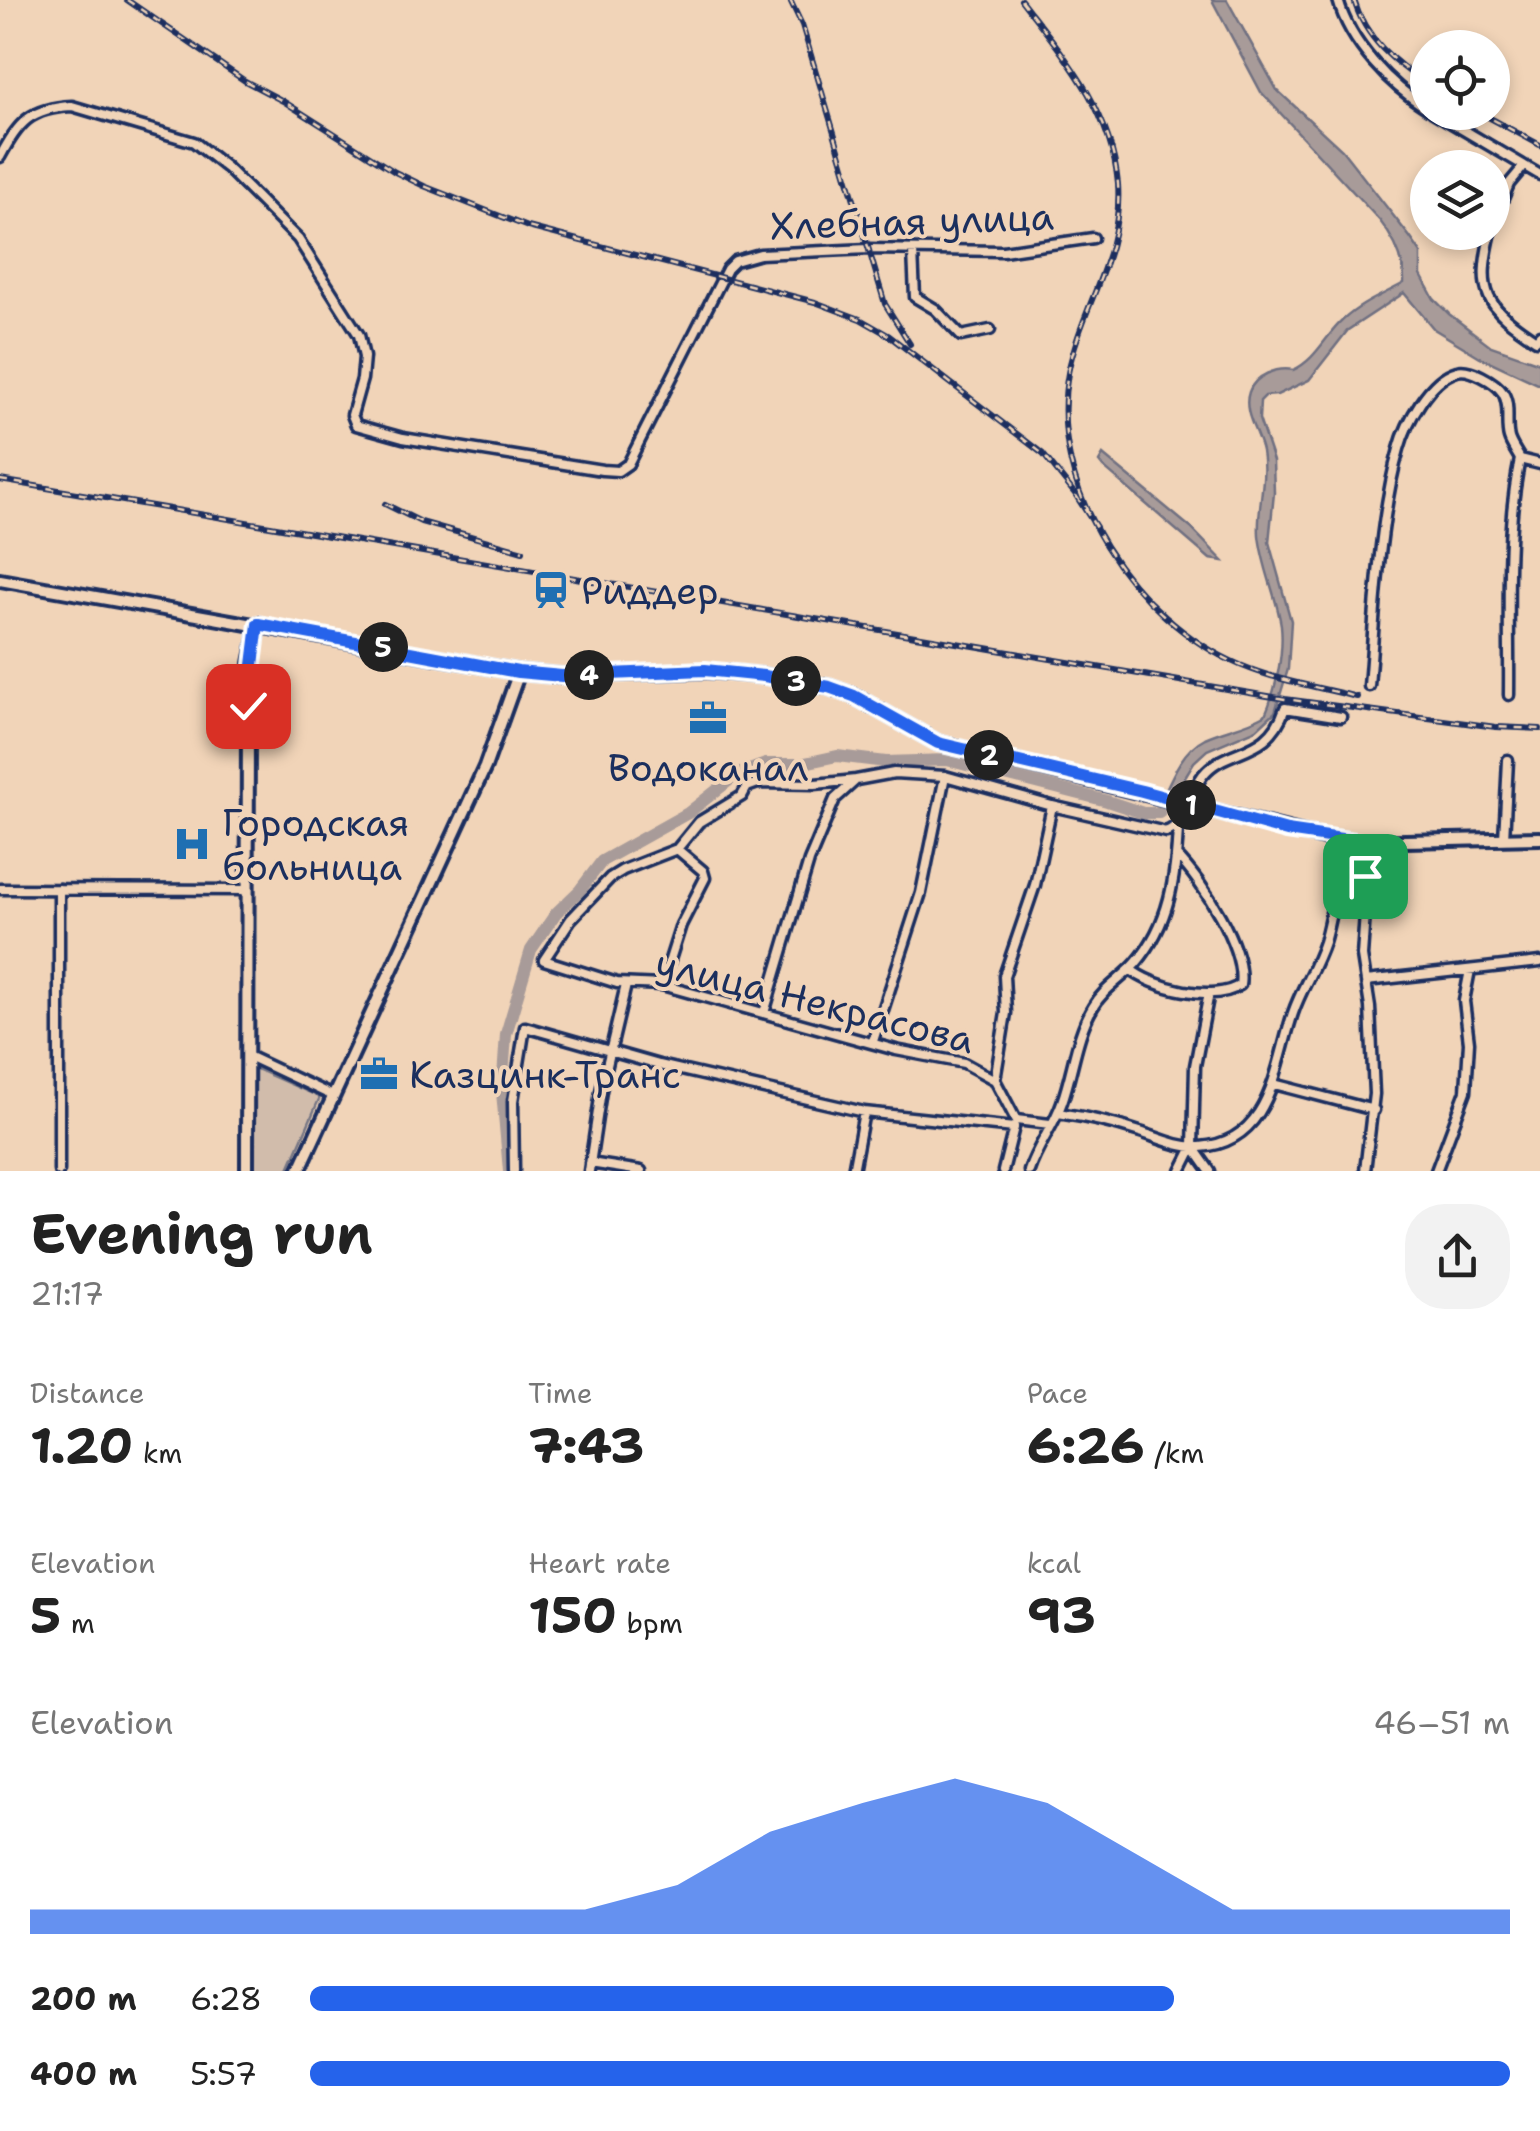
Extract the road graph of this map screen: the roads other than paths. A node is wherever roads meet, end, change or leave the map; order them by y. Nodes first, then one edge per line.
1 (1338, 0) edge
2 (1410, 95) edge
3 (1462, 130) edge
4 (0, 157) edge
5 (1524, 166) junction
6 (1540, 174) edge
7 (1510, 183) edge
8 (1093, 238) dead end
9 (1489, 250) edge
10 (912, 251) junction
11 (990, 330) dead end
12 (1540, 335) edge
13 (1520, 459) junction
14 (1540, 464) edge
15 (0, 580) edge
16 (258, 624) junction
17 (518, 672) junction
18 (1369, 686) dead end
19 (1508, 695) dead end
20 (1341, 717) dead end
21 (1508, 760) dead end
22 (946, 776) junction
23 (856, 780) junction
24 (1184, 802) junction
25 (1052, 806) junction
26 (1178, 825) junction
27 (1540, 838) edge
28 (1504, 840) junction
29 (1362, 848) junction
30 (677, 849) junction
31 (1177, 856) junction
32 (0, 889) edge
33 (59, 890) junction
34 (248, 890) junction
35 (1540, 962) edge
36 (1130, 970) junction
37 (1470, 970) junction
38 (1366, 981) junction
39 (626, 985) junction
40 (662, 985) junction
41 (1209, 992) junction
42 (764, 1013) junction
43 (873, 1041) junction
44 (611, 1049) junction
45 (248, 1056) junction
46 (995, 1080) junction
47 (1274, 1084) junction
48 (333, 1096) junction
49 (1374, 1110) junction
50 (864, 1112) junction
51 (1058, 1113) junction
52 (1015, 1124) junction
53 (1050, 1124) junction
54 (1193, 1147) junction
55 (590, 1167) edge
56 (59, 1171) edge
57 (247, 1171) edge
58 (298, 1171) edge
59 (514, 1171) edge
60 (641, 1171) edge
61 (853, 1171) edge
62 (1003, 1171) edge
63 (1028, 1171) edge
64 (1181, 1171) edge
65 (1210, 1171) edge
66 (1365, 1171) edge
67 (1436, 1171) edge

1 - 2 street
3 - 5 street
4 - 10 street, Хлебная улица
5 - 6 street
5 - 7 street
8 - 10 street, Хлебная улица
9 - 12 street
10 - 11 street
13 - 14 street
13 - 18 street
13 - 19 street
15 - 16 street
16 - 17 street
16 - 34 street
17 - 24 street
17 - 48 street
20 - 24 street
21 - 28 street
22 - 23 street
22 - 25 street
22 - 43 street
23 - 30 street
23 - 42 street
24 - 26 street
24 - 29 street
25 - 26 street
25 - 46 street
26 - 31 street
27 - 28 street
28 - 29 street
29 - 38 street
29 - 47 street
30 - 39 street, улица Некрасова
30 - 40 street
31 - 36 street
31 - 41 street
32 - 33 street
33 - 34 street
33 - 56 street
34 - 45 street
35 - 37 street
36 - 41 street
36 - 51 street
37 - 38 street
37 - 67 street
38 - 49 street
39 - 40 street, улица Некрасова
39 - 44 street
40 - 42 street, улица Некрасова
41 - 54 street
42 - 43 street, улица Некрасова
43 - 46 street, улица Некрасова
44 - 50 street
44 - 55 street
44 - 59 street
45 - 48 street
45 - 57 street
46 - 52 street, улица Некрасова
47 - 49 street
47 - 54 street
48 - 58 street
49 - 66 street
50 - 52 street
50 - 61 street
51 - 53 street
51 - 54 street
52 - 53 street
52 - 62 street
53 - 63 street
54 - 64 street
54 - 65 street
55 - 60 street

